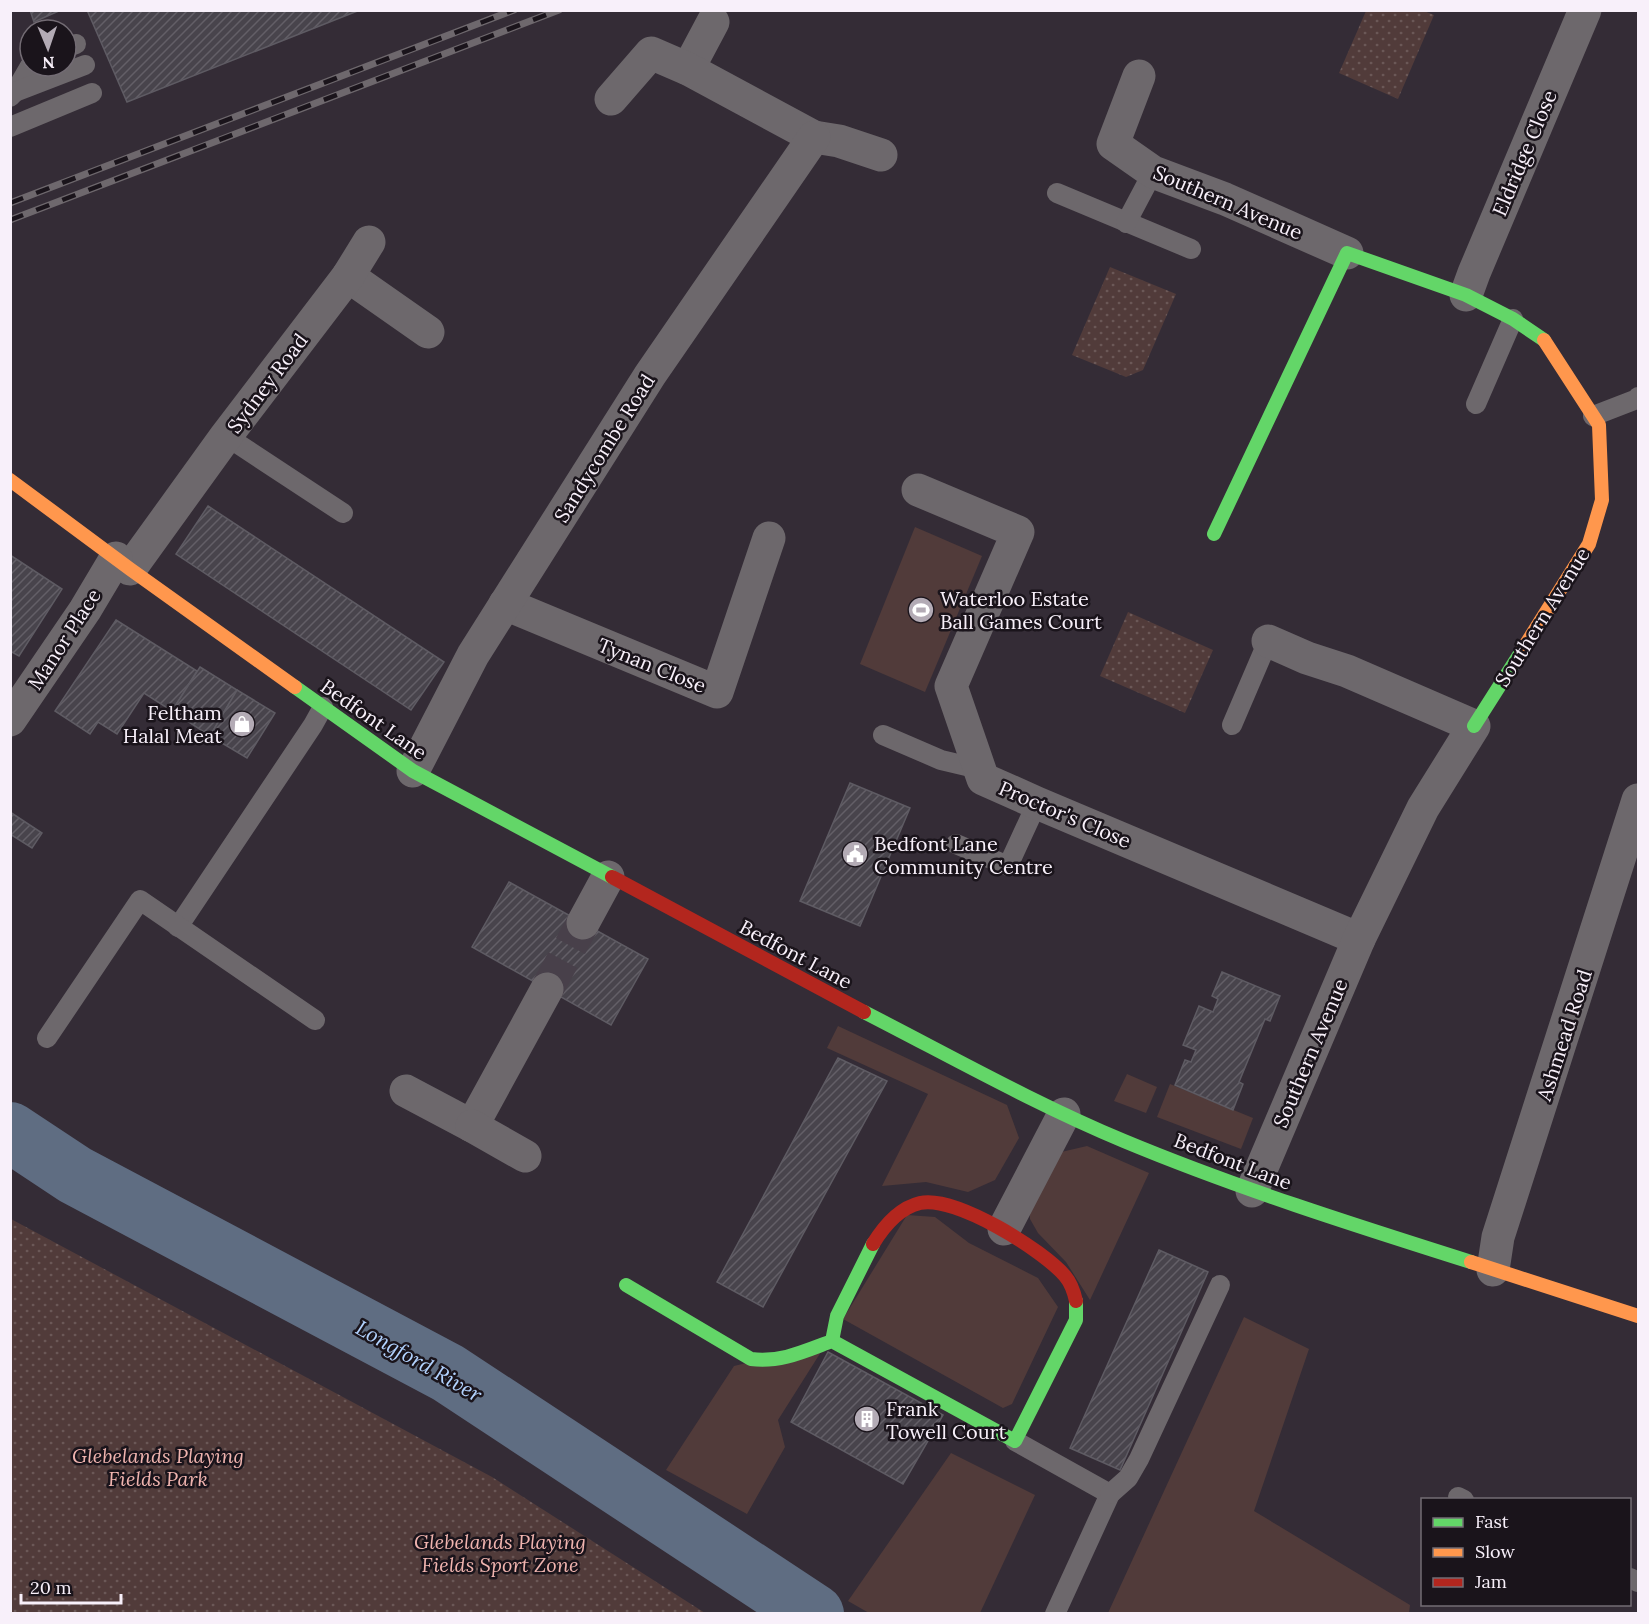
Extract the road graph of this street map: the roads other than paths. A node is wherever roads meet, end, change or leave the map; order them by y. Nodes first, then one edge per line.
1 (1585, 10) edge
2 (713, 22) dead end
3 (85, 65) dead end
4 (688, 69) junction
5 (1139, 76) dead end
6 (23, 78) edge
7 (92, 93) dead end
8 (13, 95) edge
9 (611, 99) dead end
10 (10, 127) edge
11 (814, 137) junction
12 (881, 155) dead end
13 (1153, 172) junction
14 (1057, 193) dead end
15 (1126, 223) junction
16 (369, 242) dead end
17 (1191, 249) dead end
18 (1347, 253) junction
19 (348, 276) junction
20 (1466, 295) junction
21 (1513, 319) junction
22 (428, 332) dead end
23 (1638, 397) edge
24 (1476, 404) dead end
25 (1593, 416) junction
26 (226, 436) junction
27 (10, 480) edge
28 (918, 490) dead end
29 (343, 513) dead end
30 (1214, 534) dead end
31 (769, 538) dead end
32 (123, 563) junction
33 (505, 604) junction
34 (1268, 641) joint
35 (323, 707) junction
36 (10, 720) edge
37 (1232, 725) dead end
38 (1474, 726) junction
39 (883, 735) dead end
40 (980, 769) junction
41 (413, 771) junction
42 (1638, 800) edge
43 (1037, 803) junction
44 (956, 844) dead end
45 (608, 877) junction
46 (583, 923) tunnel mouth
47 (178, 927) junction
48 (1359, 939) junction
49 (547, 989) tunnel mouth
50 (315, 1020) dead end
51 (47, 1038) dead end
52 (406, 1091) dead end
53 (1064, 1114) junction
54 (472, 1126) junction
55 (525, 1156) dead end
56 (1252, 1191) junction
57 (1004, 1229) junction
58 (1493, 1270) junction
59 (627, 1285) dead end
60 (1220, 1285) dead end
61 (1638, 1316) edge
62 (832, 1341) junction
63 (1016, 1441) junction
64 (1110, 1494) junction
65 (1055, 1614) edge

1 - 20 street, Eldridge Close
2 - 4 street
3 - 8 lane
4 - 9 street
4 - 11 street
5 - 13 street, Southern Avenue
6 - 8 lane
7 - 10 lane
11 - 12 street
11 - 33 street, Sandycombe Road
13 - 15 lane
13 - 18 street, Southern Avenue
14 - 15 lane
15 - 17 lane
16 - 19 street, Sydney Road
18 - 20 street, Southern Avenue
18 - 30 street
19 - 22 street
19 - 26 street, Sydney Road
20 - 21 street, Southern Avenue
21 - 24 lane
21 - 25 street, Southern Avenue
23 - 25 lane
25 - 38 street, Southern Avenue
26 - 29 lane
26 - 32 street, Sydney Road
27 - 32 street, Bedfont Lane
28 - 40 street, Proctor's Close
31 - 33 street, Tynan Close
32 - 35 street, Bedfont Lane
32 - 36 street, Manor Place
33 - 41 street, Sandycombe Road
34 - 37 lane
34 - 38 street
35 - 41 street, Bedfont Lane
35 - 47 lane
38 - 48 street, Southern Avenue
39 - 40 lane
40 - 43 street, Proctor's Close
41 - 45 street, Bedfont Lane
42 - 58 street, Ashmead Road
43 - 44 lane
43 - 48 street, Proctor's Close
45 - 46 street
45 - 53 street, Bedfont Lane
47 - 50 lane
47 - 51 lane
48 - 56 street, Southern Avenue
49 - 54 street
52 - 54 street
53 - 56 street, Bedfont Lane
53 - 57 street
54 - 55 street
56 - 58 street, Bedfont Lane
57 - 62 street
57 - 63 street
58 - 61 street, Bedfont Lane
59 - 62 street
60 - 64 lane
62 - 63 street
63 - 64 lane
64 - 65 lane

